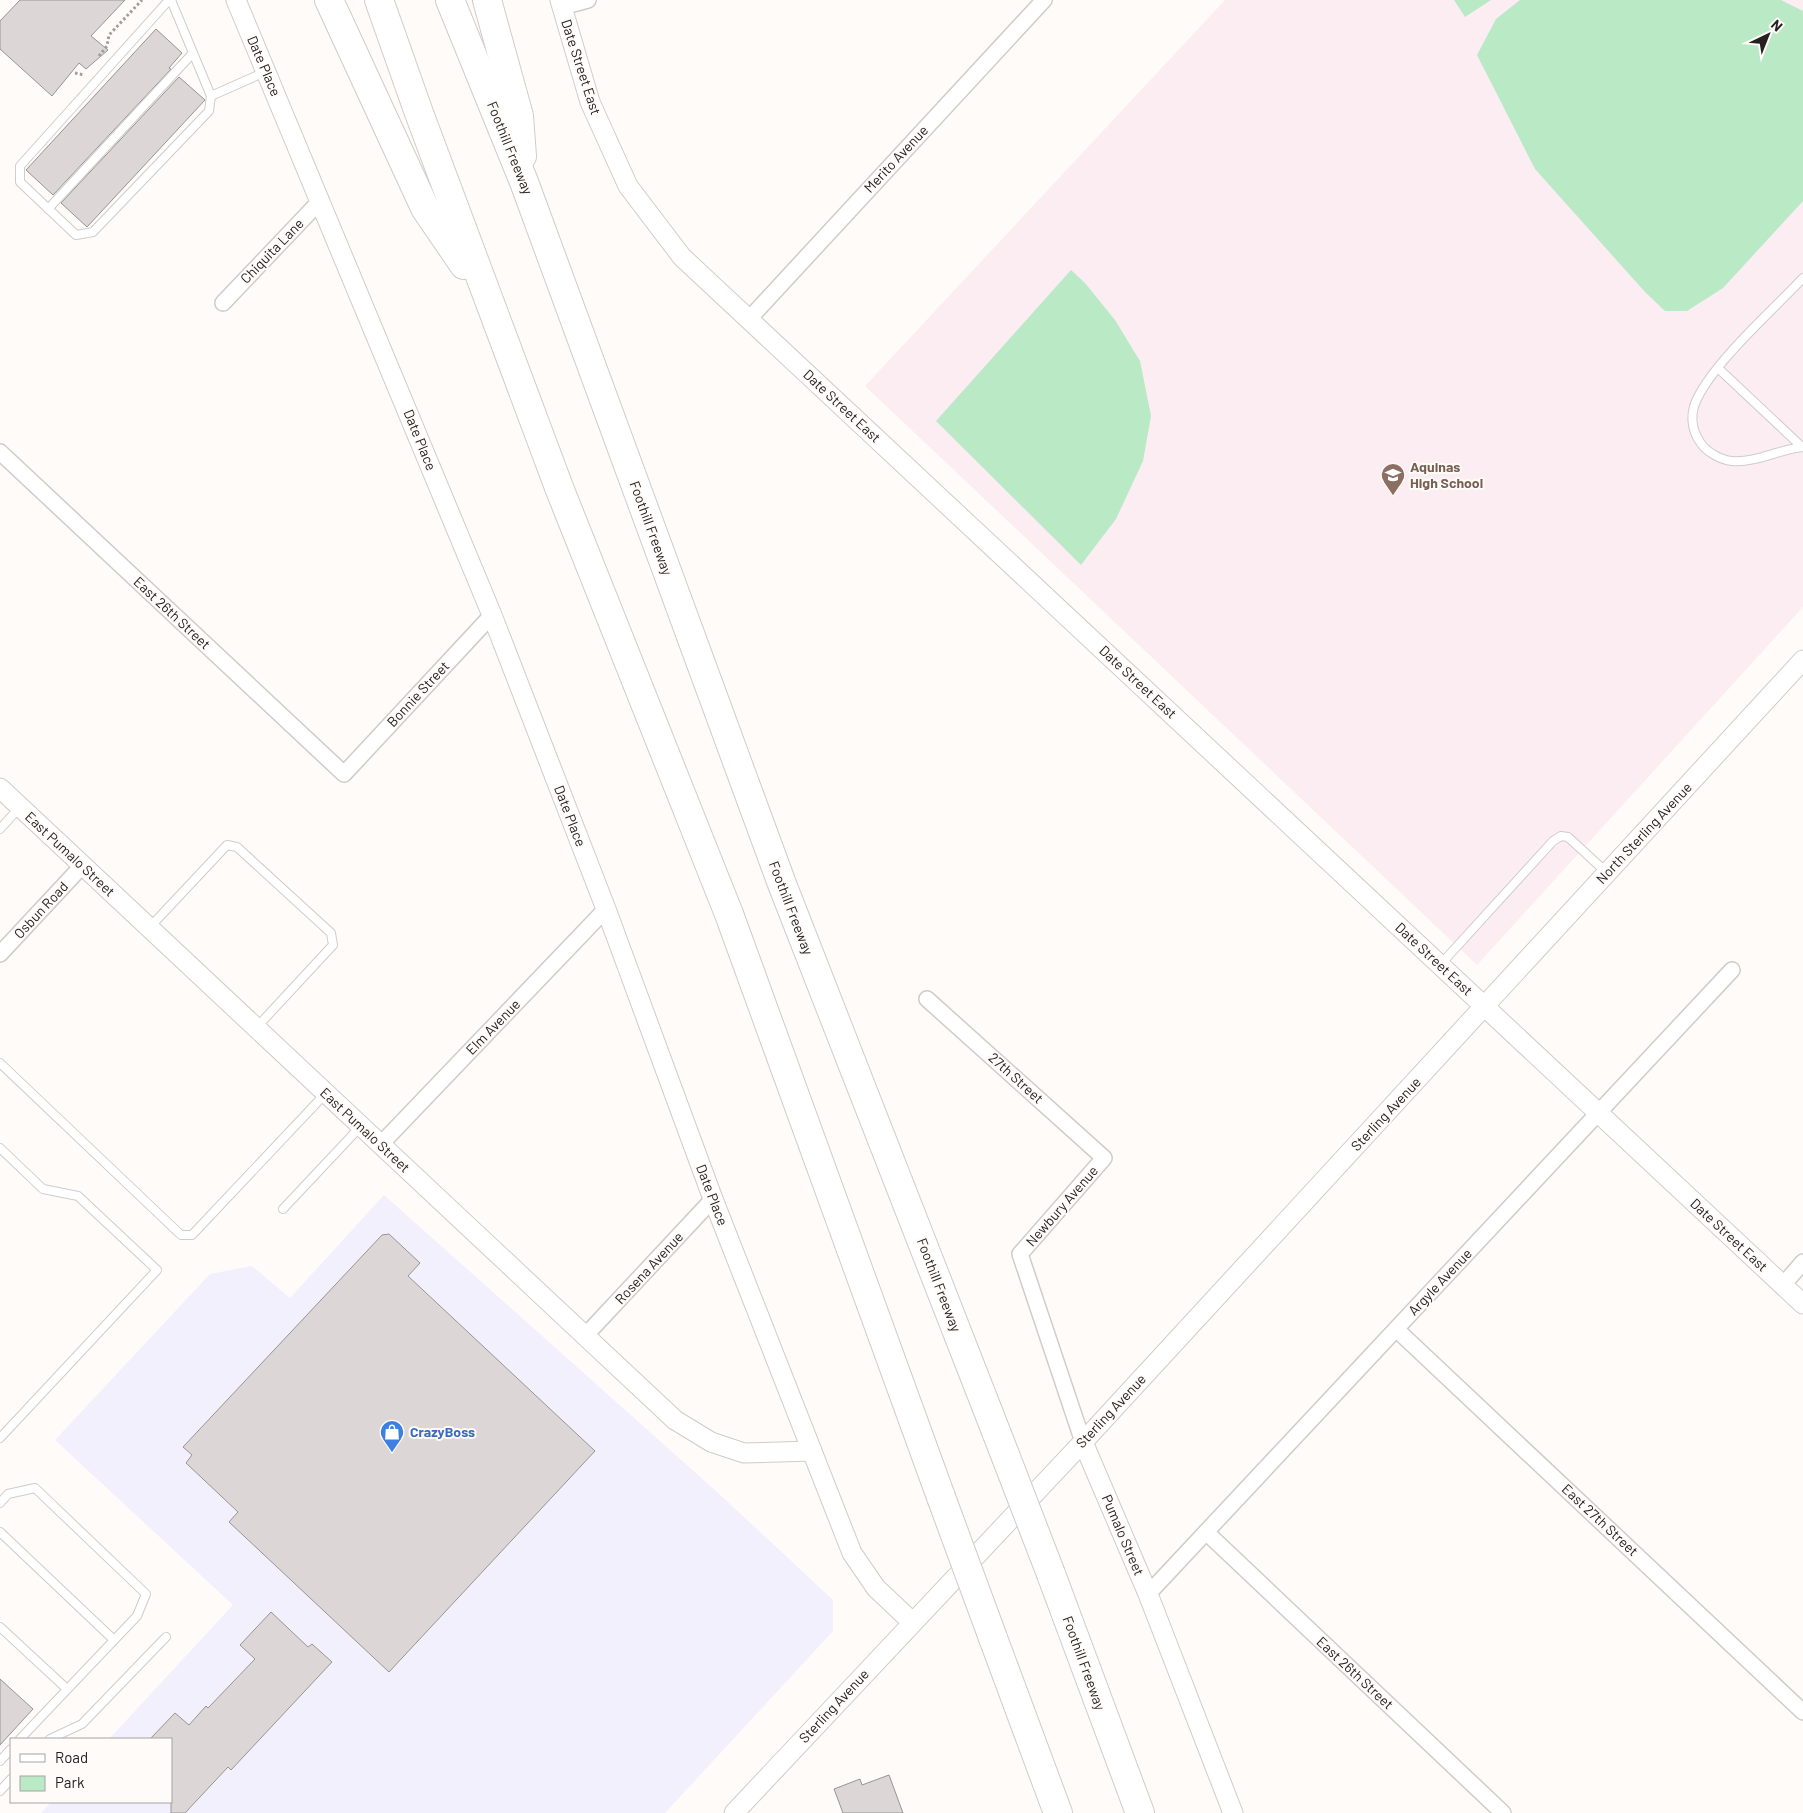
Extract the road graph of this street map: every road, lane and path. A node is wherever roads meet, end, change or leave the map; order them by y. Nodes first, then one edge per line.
1 (142, 0) edge
2 (170, 0) edge
3 (236, 0) edge
4 (329, 0) edge
5 (379, 0) edge
6 (450, 0) edge
7 (487, 0) edge
8 (588, 0) edge
9 (1044, 0) edge
10 (561, 3) edge
11 (193, 52) junction
12 (95, 61) dead end
13 (89, 68) dead end
14 (267, 71) junction
15 (76, 73) dead end
16 (211, 96) junction
17 (524, 182) junction
18 (321, 200) junction
19 (48, 209) junction
20 (1803, 278) edge
21 (488, 299) junction
22 (222, 303) dead end
23 (749, 318) junction
24 (1719, 369) junction
25 (1803, 447) edge
26 (0, 452) edge
27 (492, 615) junction
28 (1803, 660) edge
29 (344, 774) joint
30 (0, 788) edge
31 (20, 807) junction
32 (0, 830) edge
33 (82, 866) junction
34 (1607, 872) junction
35 (606, 909) junction
36 (148, 928) junction
37 (0, 954) edge
38 (1440, 965) junction
39 (1732, 970) dead end
40 (928, 998) dead end
41 (1484, 1006) junction
42 (256, 1028) junction
43 (0, 1064) edge
44 (326, 1093) junction
45 (1598, 1112) junction
46 (361, 1126) junction
47 (381, 1144) junction
48 (0, 1148) edge
49 (1104, 1158) joint
50 (713, 1199) junction
51 (284, 1209) dead end
52 (1020, 1254) joint
53 (1803, 1262) edge
54 (1783, 1285) junction
55 (1803, 1304) edge
56 (1396, 1329) junction
57 (585, 1336) junction
58 (0, 1438) edge
59 (1083, 1442) junction
60 (812, 1451) junction
61 (0, 1502) edge
62 (0, 1532) edge
63 (1206, 1532) junction
64 (1148, 1594) junction
65 (912, 1622) junction
66 (0, 1627) edge
67 (166, 1636) dead end
68 (114, 1640) junction
69 (67, 1689) junction
70 (1803, 1712) edge
71 (21, 1738) edge
72 (52, 1738) edge
73 (10, 1749) edge
74 (0, 1761) edge
75 (10, 1780) edge
76 (0, 1791) edge
77 (734, 1813) edge
78 (1058, 1813) edge
79 (1140, 1813) edge
80 (1234, 1813) edge
81 (1503, 1813) edge

1 - 12 path
2 - 11 lane
2 - 19 lane
3 - 14 street, Date Place
4 - 21 highway
5 - 21 highway
6 - 17 highway, Foothill Freeway
7 - 17 highway
8 - 10 street
9 - 23 street, Merito Avenue
10 - 23 street, Date Street East
11 - 16 lane
11 - 19 lane
13 - 15 path
14 - 16 lane
14 - 18 street, Date Place
16 - 19 lane
17 - 79 highway, Foothill Freeway, bridge
18 - 22 street, Chiquita Lane
18 - 27 street, Date Place
20 - 24 lane
21 - 78 highway, bridge
23 - 38 street, Date Street East
24 - 25 lane
24 - 25 lane
26 - 29 street, East 26th Street
27 - 29 street, Bonnie Street
27 - 35 street, Date Place
28 - 34 street, North Sterling Avenue
30 - 31 street, East Pumalo Street
31 - 32 lane
31 - 33 street, East Pumalo Street
33 - 36 street, East Pumalo Street
33 - 37 street, Osbun Road
34 - 38 lane
34 - 41 street, North Sterling Avenue
35 - 47 street, Elm Avenue
35 - 50 street, Date Place
36 - 42 street, East Pumalo Street
36 - 42 lane
38 - 41 street, Date Street East
39 - 45 street, Argyle Avenue
40 - 49 street, 27th Street
41 - 45 street, Date Street East
41 - 59 street, Sterling Avenue
42 - 44 street, East Pumalo Street
43 - 44 lane
44 - 46 street, East Pumalo Street
45 - 54 street, Date Street East
45 - 56 street, Argyle Avenue
46 - 47 street, East Pumalo Street
46 - 51 lane
47 - 57 street, East Pumalo Street
48 - 58 lane
49 - 52 street, Newbury Avenue
50 - 57 street, Rosena Avenue
50 - 60 street, Date Place
52 - 59 street, Pumalo Street
53 - 54 street
54 - 55 street, Date Street East
56 - 63 street, Argyle Avenue
56 - 70 street, East 27th Street
57 - 60 street, East Pumalo Street
59 - 64 street, Pumalo Street
59 - 65 street, Sterling Avenue
60 - 65 street, Date Place
61 - 68 lane
62 - 68 lane
63 - 64 street, Argyle Avenue
63 - 81 street, East 26th Street
64 - 80 street, Pumalo Street
65 - 77 street, Sterling Avenue
66 - 69 lane
67 - 72 lane
68 - 69 lane
69 - 71 lane
73 - 74 lane
75 - 76 lane

